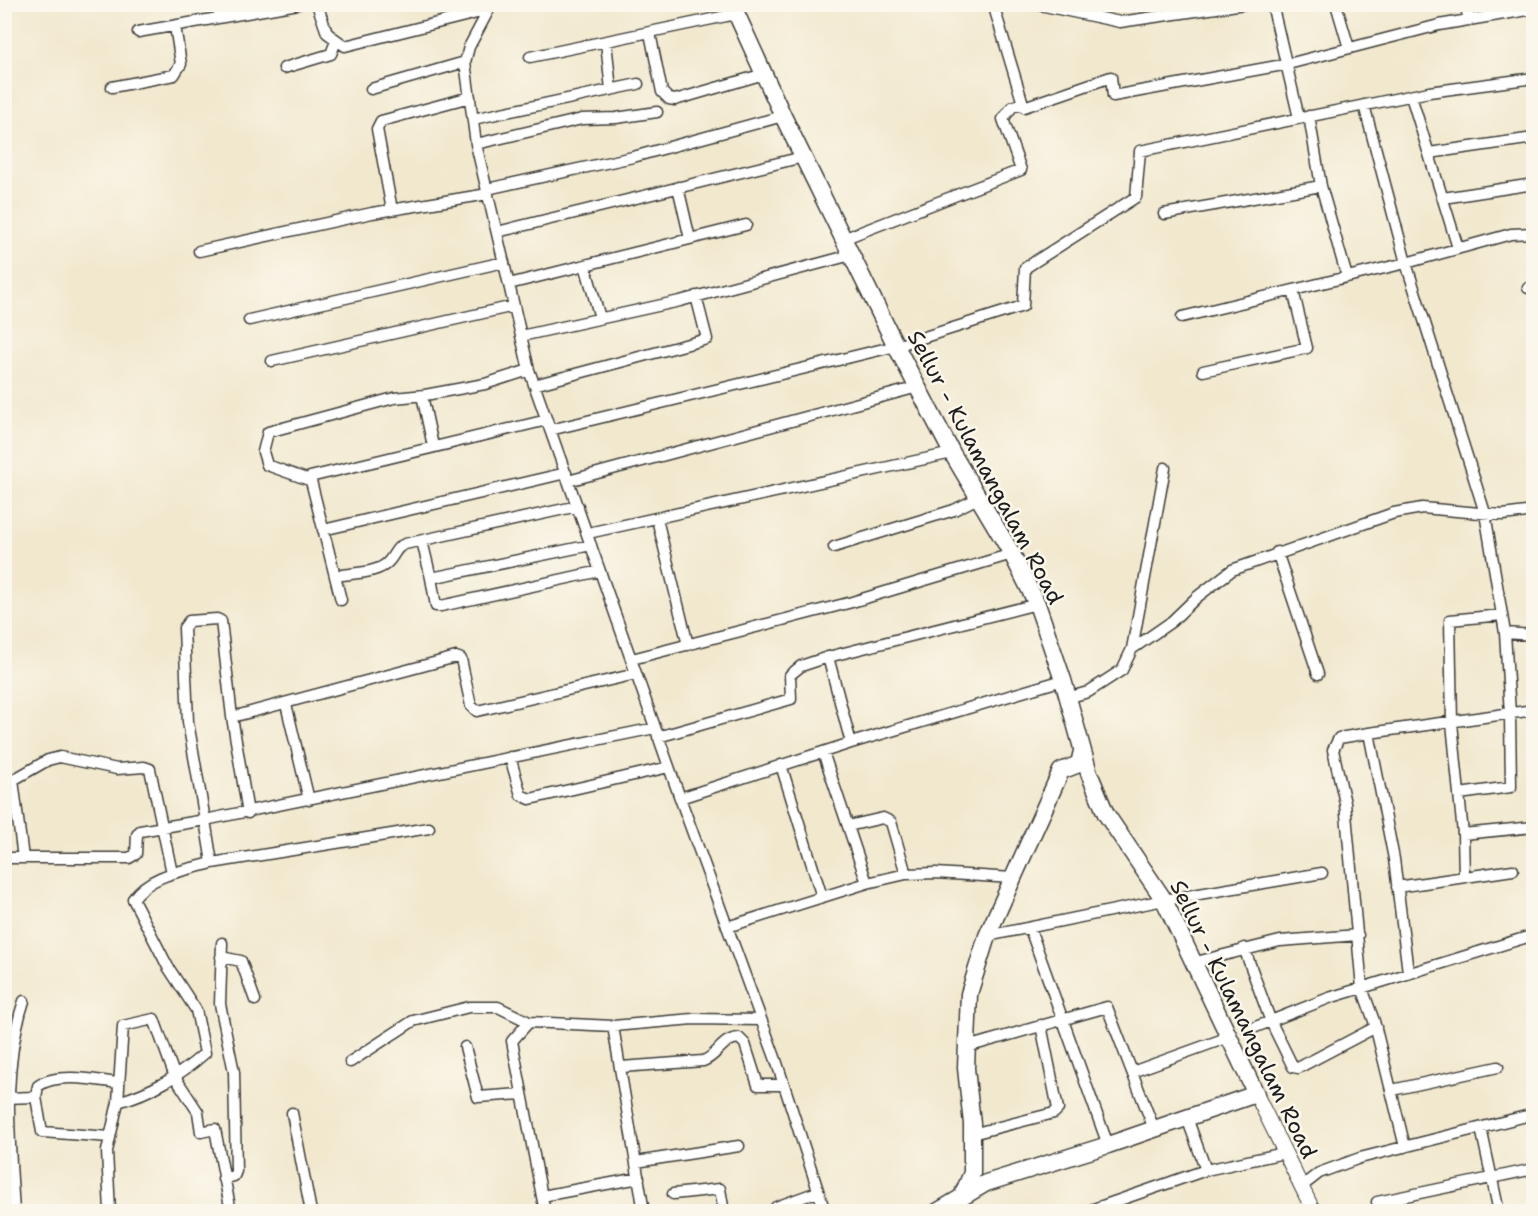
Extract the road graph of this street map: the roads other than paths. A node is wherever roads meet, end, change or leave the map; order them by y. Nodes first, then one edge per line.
1 (298, 4) edge
2 (317, 4) edge
3 (993, 4) edge
4 (1035, 4) edge
5 (1244, 4) edge
6 (1272, 4) edge
7 (1336, 4) edge
8 (1465, 4) edge
9 (491, 7) edge
10 (1533, 9) edge
11 (734, 10) edge
12 (1469, 20) junction
13 (175, 26) junction
14 (138, 32) dead end
15 (650, 33) junction
16 (336, 41) junction
17 (606, 42) junction
18 (1349, 48) junction
19 (530, 57) dead end
20 (465, 62) junction
21 (1288, 64) junction
22 (284, 68) dead end
23 (764, 74) junction
24 (1533, 78) edge
25 (638, 84) dead end
26 (112, 87) dead end
27 (371, 89) dead end
28 (611, 90) junction
29 (1411, 96) junction
30 (470, 97) junction
31 (1023, 103) junction
32 (1364, 105) junction
33 (657, 112) dead end
34 (783, 116) junction
35 (1304, 117) junction
36 (473, 119) junction
37 (1533, 138) edge
38 (476, 144) junction
39 (1429, 153) junction
40 (803, 157) junction
41 (1533, 184) edge
42 (1321, 186) junction
43 (678, 187) junction
44 (487, 191) junction
45 (1443, 198) junction
46 (392, 210) junction
47 (1164, 214) dead end
48 (746, 225) dead end
49 (497, 232) junction
50 (1533, 233) edge
51 (690, 239) junction
52 (843, 239) junction
53 (1458, 248) junction
54 (199, 251) dead end
55 (851, 255) junction
56 (504, 262) junction
57 (1406, 263) junction
58 (585, 265) junction
59 (1347, 277) junction
60 (509, 284) junction
61 (1293, 290) junction
62 (696, 296) junction
63 (514, 306) junction
64 (1182, 317) dead end
65 (600, 318) junction
66 (249, 320) dead end
67 (521, 336) junction
68 (897, 346) junction
69 (272, 361) dead end
70 (529, 370) junction
71 (1203, 370) dead end
72 (534, 385) junction
73 (918, 387) junction
74 (425, 395) junction
75 (549, 425) junction
76 (433, 446) junction
77 (952, 453) junction
78 (1165, 468) dead end
79 (567, 477) junction
80 (309, 480) junction
81 (978, 498) junction
82 (578, 506) junction
83 (1533, 511) edge
84 (1485, 513) junction
85 (657, 519) junction
86 (323, 530) junction
87 (588, 533) junction
88 (422, 541) junction
89 (591, 545) junction
90 (834, 547) dead end
91 (1277, 552) junction
92 (1012, 554) junction
93 (600, 571) junction
94 (335, 576) junction
95 (431, 578) junction
96 (341, 600) dead end
97 (1037, 604) junction
98 (1502, 615) junction
99 (1505, 633) junction
100 (1533, 635) edge
101 (688, 645) junction
102 (1132, 649) junction
103 (828, 657) junction
104 (632, 659) junction
105 (636, 674) junction
106 (1317, 674) dead end
107 (1063, 680) junction
108 (1067, 698) junction
109 (286, 704) junction
110 (1533, 711) edge
111 (1510, 714) junction
112 (232, 717) junction
113 (1452, 723) junction
114 (657, 732) junction
115 (1370, 733) junction
116 (851, 743) junction
117 (823, 752) junction
118 (1082, 752) junction
119 (510, 757) junction
120 (781, 765) junction
121 (669, 767) junction
122 (1459, 794) junction
123 (680, 798) junction
124 (309, 800) junction
125 (248, 813) junction
126 (205, 820) junction
127 (162, 825) junction
128 (848, 826) junction
129 (1533, 827) edge
130 (429, 828) dead end
131 (1463, 834) junction
132 (4, 858) edge
133 (23, 858) junction
134 (212, 862) junction
135 (1513, 870) dead end
136 (172, 873) junction
137 (1322, 873) dead end
138 (906, 874) junction
139 (1464, 877) junction
140 (1012, 878) junction
141 (867, 883) junction
142 (1397, 887) junction
143 (822, 897) junction
144 (1164, 900) junction
145 (727, 927) junction
146 (1030, 929) junction
147 (1533, 934) edge
148 (1358, 935) junction
149 (987, 936) junction
150 (222, 943) dead end
151 (1244, 948) junction
152 (222, 957) junction
153 (1197, 962) junction
154 (1408, 972) junction
155 (1362, 988) junction
156 (255, 1000) dead end
157 (24, 1001) dead end
158 (1062, 1019) junction
159 (761, 1020) junction
160 (529, 1022) junction
161 (1271, 1022) junction
162 (1041, 1025) junction
163 (613, 1026) junction
164 (1376, 1027) junction
165 (1248, 1030) dead end
166 (1229, 1037) junction
167 (465, 1047) dead end
168 (967, 1047) junction
169 (350, 1062) dead end
170 (621, 1067) junction
171 (1498, 1067) dead end
172 (1132, 1072) junction
173 (175, 1077) junction
174 (118, 1083) junction
175 (783, 1085) junction
176 (1392, 1090) junction
177 (522, 1094) junction
178 (1256, 1094) junction
179 (36, 1097) junction
180 (6, 1098) edge
181 (118, 1102) junction
182 (291, 1113) dead end
183 (1533, 1114) edge
184 (1187, 1118) junction
185 (1481, 1128) junction
186 (1154, 1130) junction
187 (972, 1134) junction
188 (110, 1137) junction
189 (1108, 1145) junction
190 (739, 1146) dead end
191 (1405, 1147) junction
192 (1284, 1153) junction
193 (636, 1162) junction
194 (1533, 1169) edge
195 (1206, 1170) junction
196 (639, 1178) junction
197 (223, 1179) junction
198 (1494, 1179) junction
199 (1301, 1187) junction
200 (817, 1192) junction
201 (673, 1194) dead end
202 (963, 1194) junction
203 (542, 1196) junction
204 (1377, 1202) dead end
205 (944, 1210) edge
206 (14, 1212) edge
207 (110, 1212) edge
208 (231, 1212) edge
209 (311, 1212) edge
210 (545, 1212) edge
211 (644, 1212) edge
212 (724, 1212) edge
213 (773, 1212) edge
214 (825, 1212) edge
215 (1085, 1212) edge
216 (1314, 1212) edge
217 (1499, 1212) edge

1 - 13 street
2 - 16 street
3 - 31 street
4 - 5 street
6 - 21 street
7 - 18 street
8 - 12 street
9 - 16 street
9 - 20 street
10 - 12 street
11 - 15 street
11 - 23 main road, Sellur - Kulamangalam Road
12 - 18 street
13 - 14 street
13 - 26 street
15 - 17 street
15 - 23 street
16 - 22 street
17 - 19 street
17 - 28 street
18 - 21 street
20 - 27 street
20 - 30 street
21 - 31 street
21 - 35 street
23 - 34 main road, Sellur - Kulamangalam Road
24 - 29 street
25 - 28 street
28 - 36 street
29 - 32 street
29 - 39 street
30 - 36 street
30 - 46 street
31 - 52 street
32 - 35 street
32 - 57 street
33 - 38 street
34 - 40 main road, Sellur - Kulamangalam Road
34 - 44 street
35 - 42 street
35 - 68 street
36 - 38 street
37 - 39 street
38 - 44 street
39 - 45 street
40 - 43 street
40 - 52 main road, Sellur - Kulamangalam Road
41 - 45 street
42 - 47 street
42 - 59 street
43 - 49 street
43 - 51 street
44 - 46 street
44 - 49 street
45 - 53 street
46 - 54 street
48 - 51 street
49 - 56 street
50 - 53 street
51 - 58 street
52 - 55 main road, Sellur - Kulamangalam Road
53 - 57 street
55 - 62 street
55 - 68 main road, Sellur - Kulamangalam Road
56 - 60 street
56 - 66 street
57 - 59 street
57 - 84 street
58 - 60 street
58 - 65 street
59 - 61 street
60 - 63 street
61 - 64 street
61 - 71 street
62 - 65 street
62 - 72 street
63 - 67 street
63 - 69 street
65 - 67 street
67 - 70 street
68 - 73 main road, Sellur - Kulamangalam Road
68 - 75 street
70 - 72 street
70 - 74 street
72 - 75 street
73 - 77 main road, Sellur - Kulamangalam Road
73 - 79 street
74 - 76 street
74 - 80 street
75 - 76 street
75 - 79 street
76 - 80 street
77 - 81 main road, Sellur - Kulamangalam Road
77 - 85 street
78 - 102 street
79 - 82 street
79 - 86 street
80 - 86 street
81 - 90 street
81 - 92 main road, Sellur - Kulamangalam Road
82 - 87 street
82 - 88 street
83 - 84 street
84 - 91 street
84 - 98 street
85 - 87 street
85 - 101 street
86 - 94 street
87 - 89 street
88 - 94 street
88 - 95 street
89 - 93 street
89 - 95 street
91 - 102 street
91 - 106 street
92 - 97 main road, Sellur - Kulamangalam Road
92 - 101 street
93 - 95 street
93 - 104 street
94 - 96 street
97 - 103 street
97 - 107 main road, Sellur - Kulamangalam Road
98 - 99 street
98 - 113 street
99 - 100 street
99 - 111 street
101 - 104 street
102 - 108 street
103 - 114 street
103 - 116 street
104 - 105 street
105 - 109 street
105 - 114 street
107 - 108 main road, Sellur - Kulamangalam Road
107 - 116 street
108 - 118 main road, Sellur - Kulamangalam Road
109 - 112 street
109 - 124 street
110 - 111 street
111 - 113 street
111 - 122 street
112 - 125 street
112 - 126 street
113 - 115 street
113 - 122 street
114 - 119 street
114 - 121 street
115 - 142 street
115 - 148 street
116 - 117 street
117 - 120 street
117 - 128 street
118 - 140 main road
118 - 144 main road, Sellur - Kulamangalam Road
119 - 121 street
119 - 124 street
120 - 123 street
120 - 143 street
121 - 123 street
122 - 131 street
123 - 145 street
124 - 125 street
125 - 126 street
126 - 127 street
126 - 134 street
127 - 133 street
127 - 133 street
127 - 136 street
128 - 138 street
128 - 141 street
129 - 131 street
130 - 134 street
131 - 139 street
132 - 133 street
134 - 136 street
135 - 139 street
136 - 173 street
137 - 144 street
138 - 140 street
138 - 141 street
139 - 142 street
140 - 149 main road
141 - 143 street
142 - 154 street
143 - 145 street
144 - 146 street
144 - 153 main road, Sellur - Kulamangalam Road
145 - 159 street
146 - 149 street
146 - 158 street
147 - 154 street
148 - 151 street
148 - 155 street
149 - 168 main road
150 - 152 street
151 - 153 street
151 - 161 street
152 - 156 street
152 - 197 street
153 - 166 main road, Sellur - Kulamangalam Road
154 - 155 street
155 - 161 street
155 - 164 street
157 - 180 street
158 - 162 street
158 - 172 street
158 - 189 street
159 - 163 street
159 - 175 street
160 - 163 street
160 - 169 street
160 - 177 street
161 - 164 street
161 - 165 street
162 - 168 street
162 - 187 street
163 - 170 street
164 - 176 street
166 - 172 street
166 - 178 main road, Sellur - Kulamangalam Road
167 - 177 street
168 - 187 main road
170 - 175 street
170 - 193 street
171 - 176 street
172 - 186 street
173 - 174 street
173 - 181 street
173 - 197 street
174 - 179 street
174 - 181 street
175 - 200 street
176 - 191 street
177 - 203 street
178 - 184 main road
178 - 192 main road, Sellur - Kulamangalam Road
179 - 180 street
179 - 188 street
180 - 206 street
181 - 188 street
182 - 209 street
183 - 185 street
184 - 186 main road
184 - 195 street
185 - 191 street
185 - 198 street
186 - 189 main road
187 - 202 main road
188 - 207 street
189 - 202 main road
190 - 193 street
191 - 199 street
192 - 195 street
192 - 199 main road, Sellur - Kulamangalam Road
193 - 196 street
194 - 198 street
195 - 215 street
196 - 203 street
196 - 211 street
197 - 208 street
198 - 204 street
198 - 217 street
199 - 216 main road, Sellur - Kulamangalam Road
200 - 213 street
200 - 214 street
201 - 212 street
202 - 205 main road
203 - 210 street

